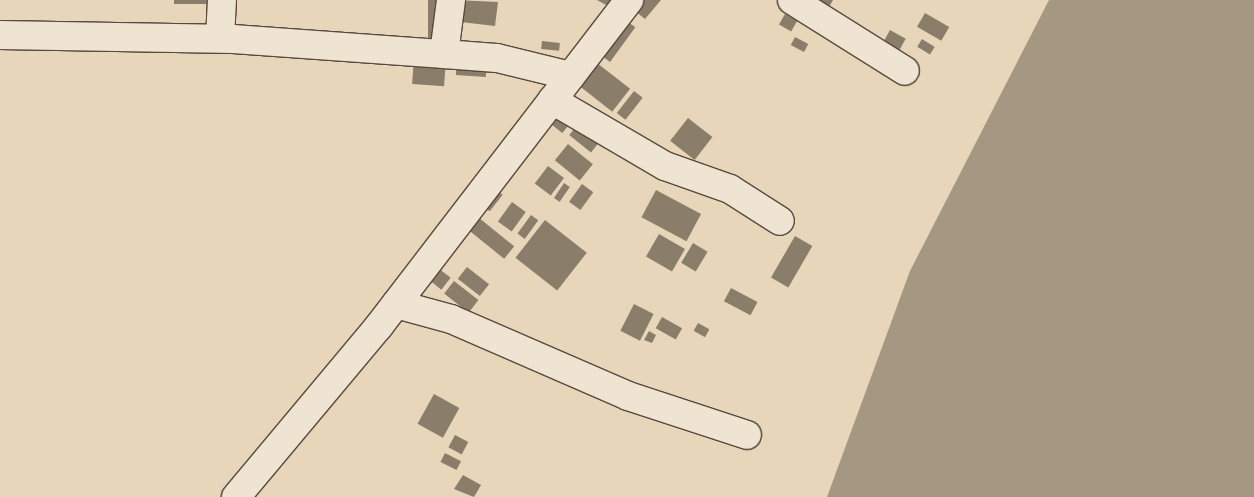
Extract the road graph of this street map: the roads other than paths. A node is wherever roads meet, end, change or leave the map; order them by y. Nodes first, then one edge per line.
1 (222, 0) edge
2 (451, 0) edge
3 (629, 0) edge
4 (792, 0) edge
5 (0, 35) edge
6 (220, 38) junction
7 (444, 54) junction
8 (904, 71) dead end
9 (571, 76) junction
10 (552, 100) junction
11 (780, 221) dead end
12 (396, 304) junction
13 (746, 435) dead end
14 (236, 497) edge

1 - 6 street
2 - 7 street
3 - 9 street
4 - 8 street
5 - 6 street
6 - 7 street
7 - 9 street
9 - 10 street
10 - 11 street
10 - 12 street
12 - 13 street
12 - 14 street

